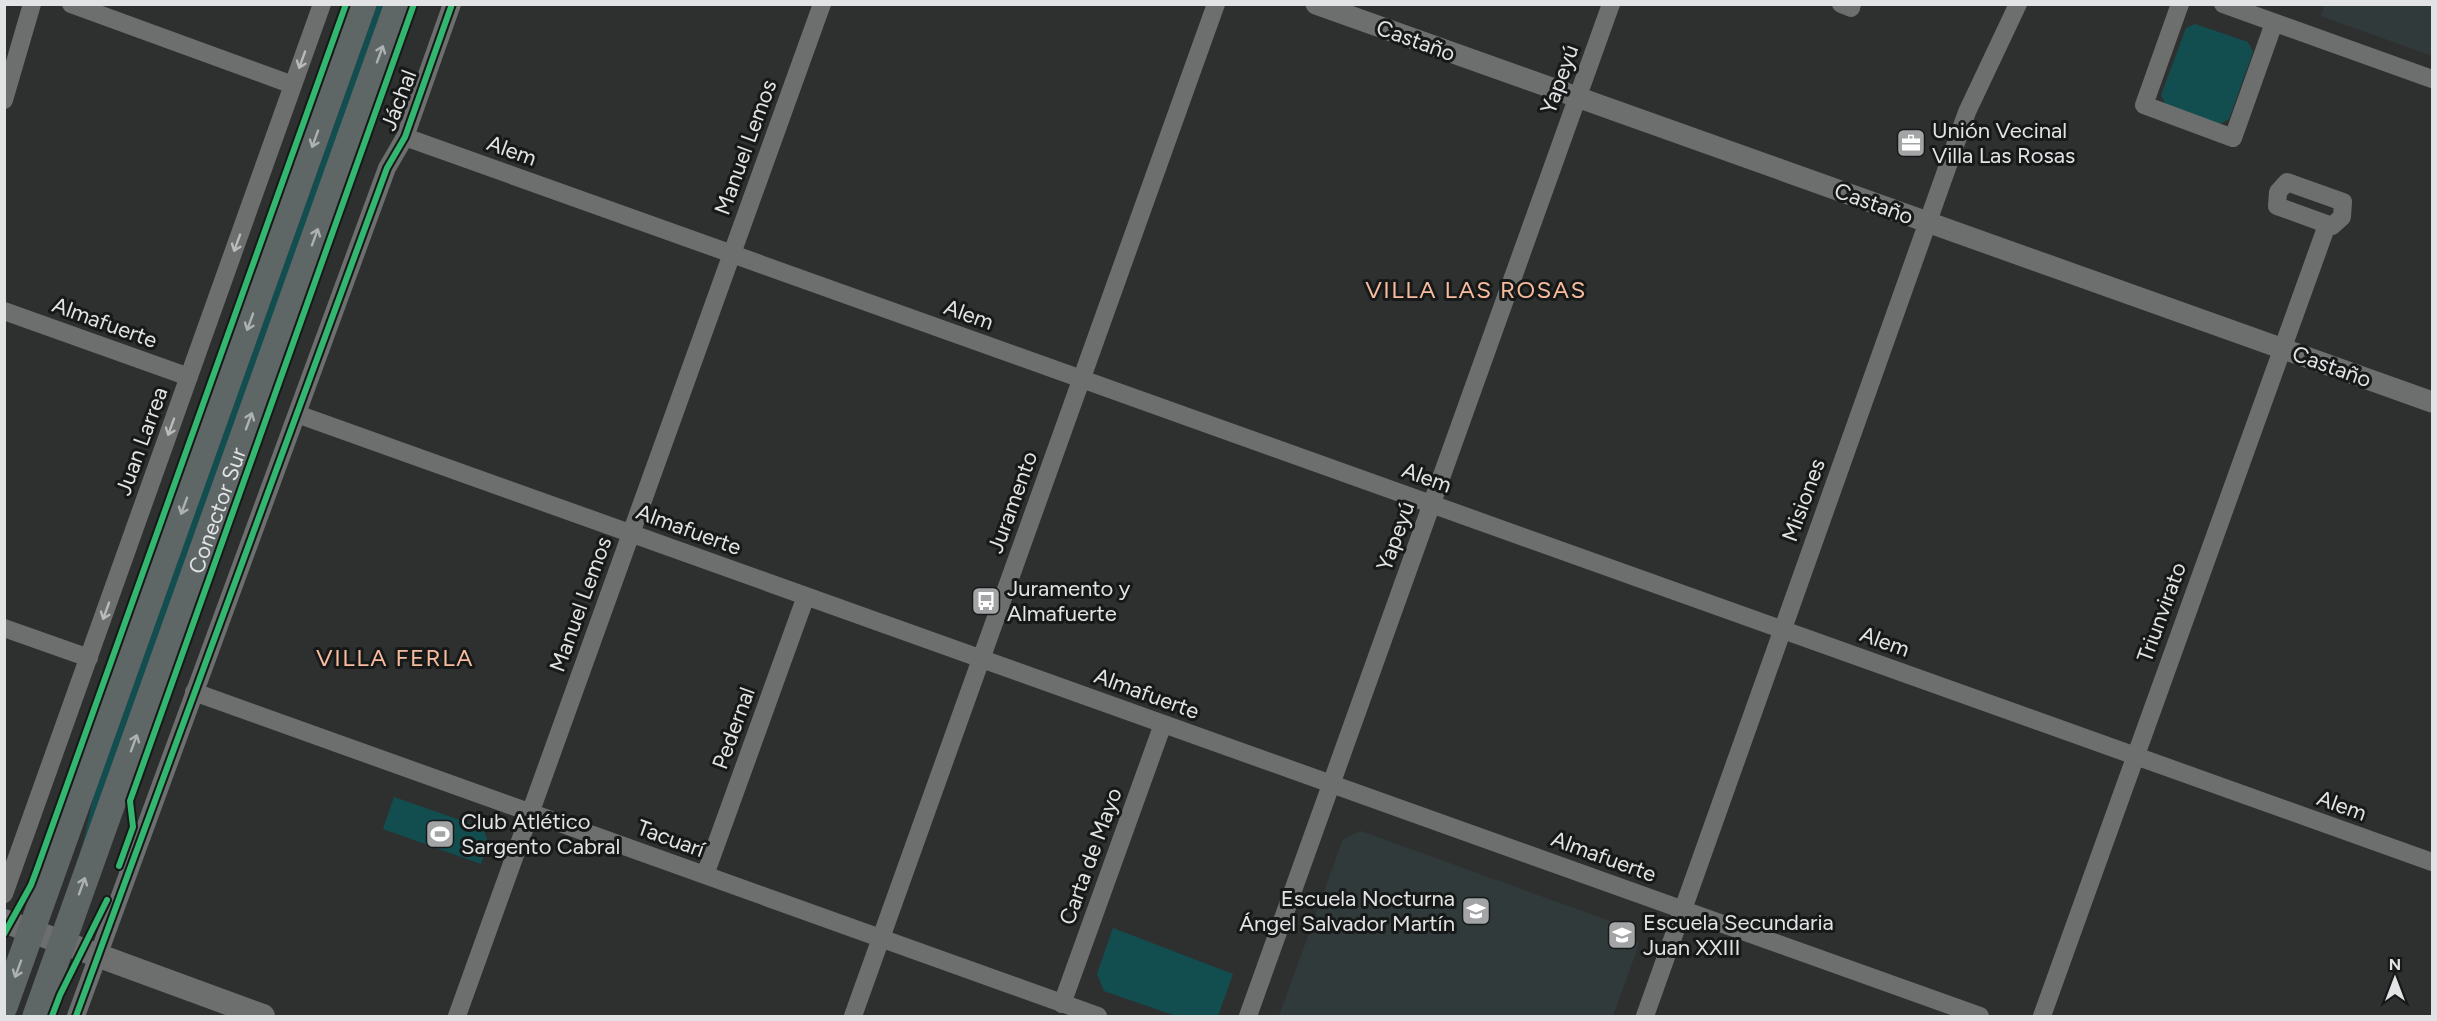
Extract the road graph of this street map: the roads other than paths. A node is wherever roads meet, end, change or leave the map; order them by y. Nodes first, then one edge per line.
1 (32, 4) edge
2 (71, 4) edge
3 (322, 4) edge
4 (363, 4) edge
5 (398, 4) edge
6 (452, 4) edge
7 (822, 4) edge
8 (1216, 4) edge
9 (1316, 4) edge
10 (1611, 4) edge
11 (2018, 4) edge
12 (2180, 4) edge
13 (2223, 4) edge
14 (2274, 23) junction
15 (2433, 79) edge
16 (293, 85) junction
17 (1578, 98) junction
18 (4, 100) edge
19 (405, 137) junction
20 (1928, 223) junction
21 (2326, 225) dead end
22 (732, 254) junction
23 (4, 311) edge
24 (2282, 349) junction
25 (189, 377) junction
26 (1082, 379) junction
27 (2433, 402) edge
28 (297, 414) junction
29 (1432, 504) junction
30 (631, 534) junction
31 (806, 596) junction
32 (4, 628) edge
33 (1783, 630) junction
34 (89, 658) junction
35 (981, 659) junction
36 (194, 692) junction
37 (1163, 724) junction
38 (2135, 756) junction
39 (1332, 784) junction
40 (531, 813) junction
41 (2433, 862) edge
42 (705, 876) junction
43 (4, 894) edge
44 (1683, 910) junction
45 (4, 921) edge
46 (32, 930) junction
47 (881, 939) junction
48 (63, 942) junction
49 (98, 954) junction
50 (1062, 1004) junction
51 (4, 1007) edge
52 (36, 1017) edge
53 (76, 1017) edge
54 (263, 1017) edge
55 (457, 1017) edge
56 (853, 1017) edge
57 (1098, 1017) edge
58 (1248, 1017) edge
59 (1645, 1017) edge
60 (1980, 1017) edge
61 (2042, 1017) edge

1 - 18 street
2 - 16 street
3 -> 16 street, Juan Larrea
4 -> 46 main road, Conector Sur
48 -> 5 main road, Conector Sur
6 - 19 street, Jáchal
7 - 22 street, Manuel Lemos
8 - 26 street, Juramento
9 - 17 street, Castaño
10 - 17 street, Yapeyú
11 - 20 street, Misiones
12 - 14 street
13 - 14 street
14 - 15 street
16 -> 25 street, Juan Larrea
17 - 20 street, Castaño
17 - 29 street, Yapeyú
19 - 22 street, Alem
19 - 28 street, Jáchal
20 - 24 street, Castaño
20 - 33 street, Misiones
21 - 24 street, Triunvirato
22 - 26 street, Alem
22 - 30 street, Manuel Lemos
23 - 25 street, Almafuerte
24 - 27 street, Castaño
24 - 38 street, Triunvirato
25 -> 34 street, Juan Larrea
26 - 29 street, Alem
26 - 35 street, Juramento
28 - 30 street, Almafuerte
28 - 36 street, Jáchal
29 - 33 street, Alem
29 - 39 street, Yapeyú
30 - 31 street, Almafuerte
30 - 40 street, Manuel Lemos
31 - 35 street, Almafuerte
31 - 42 street, Pedernal
32 - 34 street
33 - 38 street, Alem
33 - 44 street, Misiones
34 - 43 street, Juan Larrea
35 - 37 street, Almafuerte
35 - 47 street, Juramento
36 - 40 street, Tacuarí
36 - 49 street, Jáchal
37 - 39 street, Almafuerte
37 - 50 street, Carta de Mayo
38 - 41 street, Alem
38 - 61 street, Triunvirato
39 - 44 street, Almafuerte
39 - 58 street, Yapeyú
40 - 42 street, Tacuarí
40 - 55 street, Manuel Lemos
42 - 47 street, Tacuarí
44 - 59 street, Misiones
44 - 60 street, Almafuerte
45 - 46 main road
46 - 48 main road
46 -> 51 main road, Conector Sur
47 - 50 street, Tacuarí
47 - 56 street, Juramento
48 - 49 main road
48 - 52 main road, Conector Sur
49 - 53 street, Jáchal
49 - 54 main road
50 - 57 street, Tacuarí

